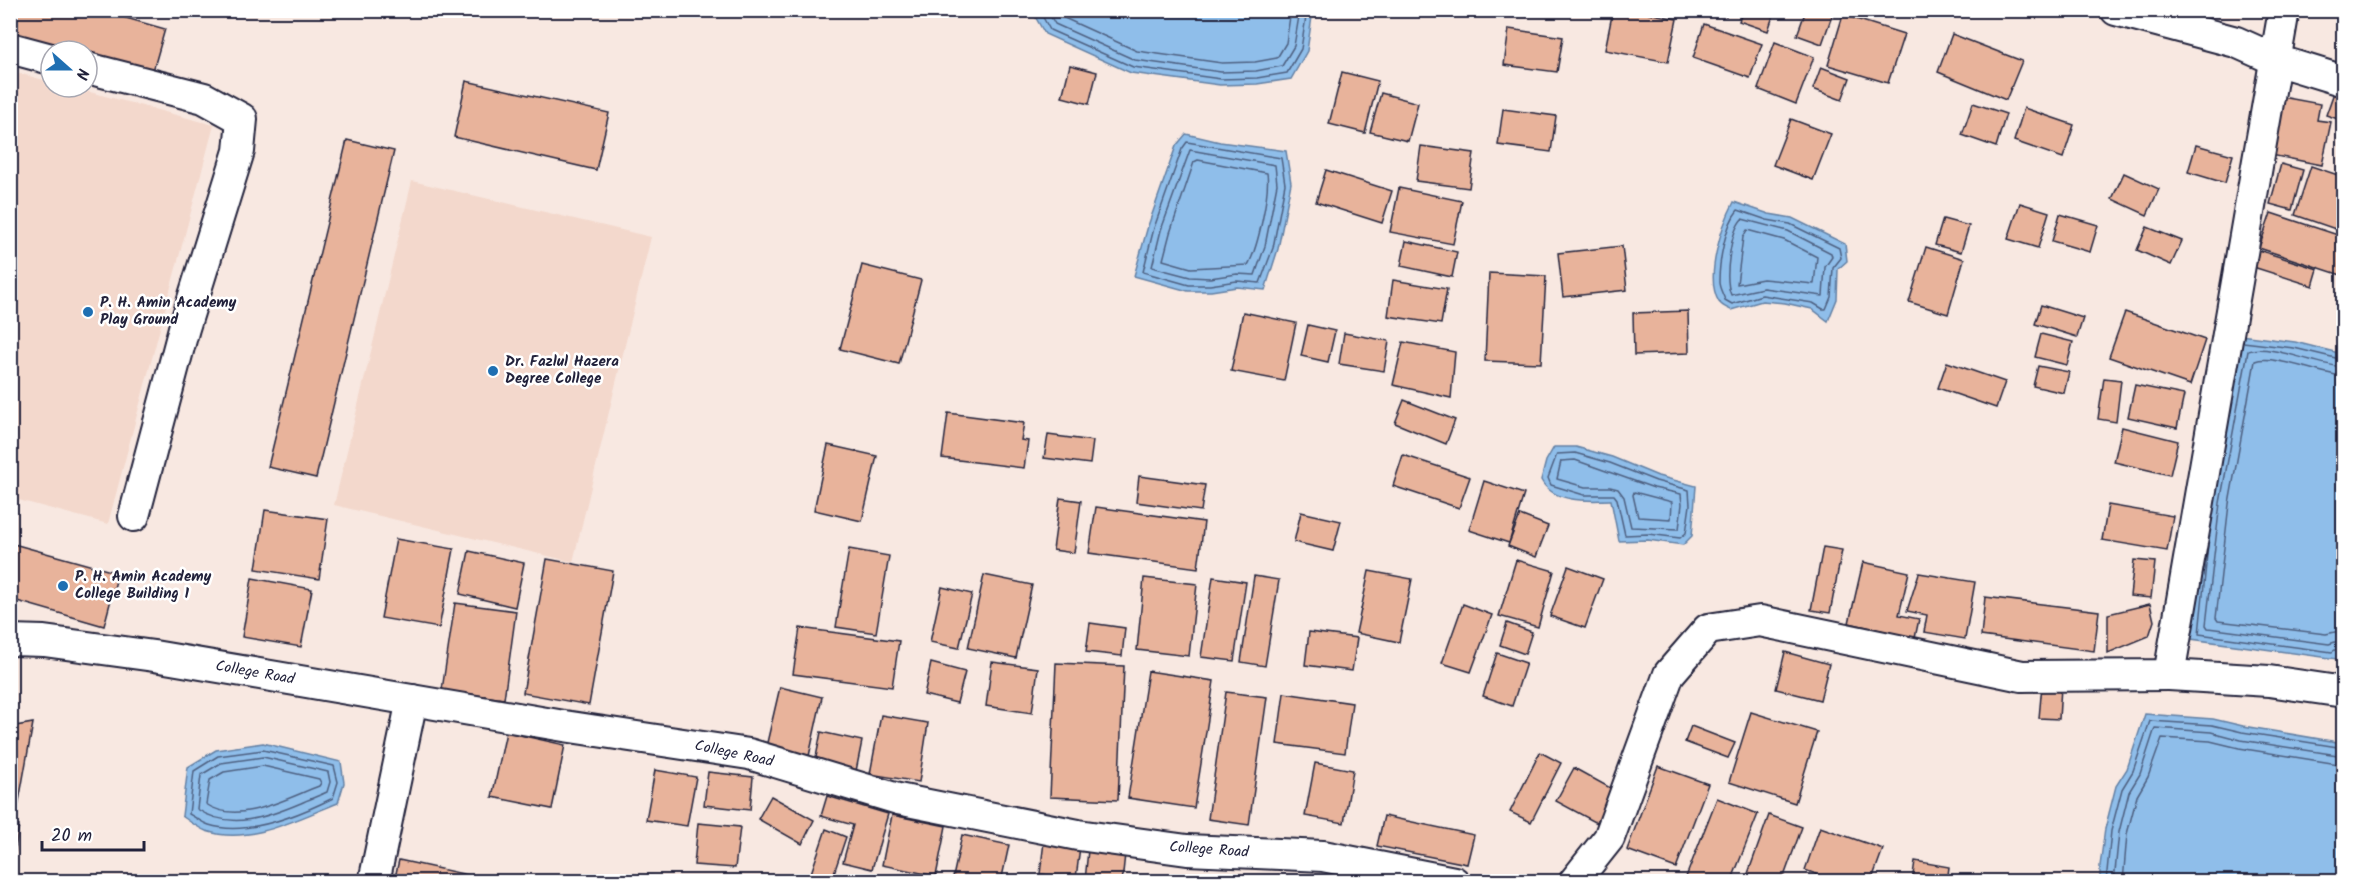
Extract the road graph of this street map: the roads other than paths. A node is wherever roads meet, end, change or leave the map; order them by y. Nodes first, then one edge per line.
1 (2116, 10) edge
2 (2182, 10) edge
3 (2280, 35) edge
4 (10, 48) edge
5 (39, 56) edge
6 (99, 71) edge
7 (2343, 81) edge
8 (134, 516) dead end
9 (10, 640) edge
10 (2169, 675) junction
11 (2343, 692) edge
12 (412, 700) junction
13 (374, 882) edge
14 (1454, 882) edge
15 (1574, 882) edge

1 - 3 street
2 - 3 street
3 - 7 street
3 - 10 street
4 - 5 street
6 - 8 street
9 - 12 street, College Road
10 - 11 street
10 - 15 street
12 - 13 street
12 - 14 street, College Road

